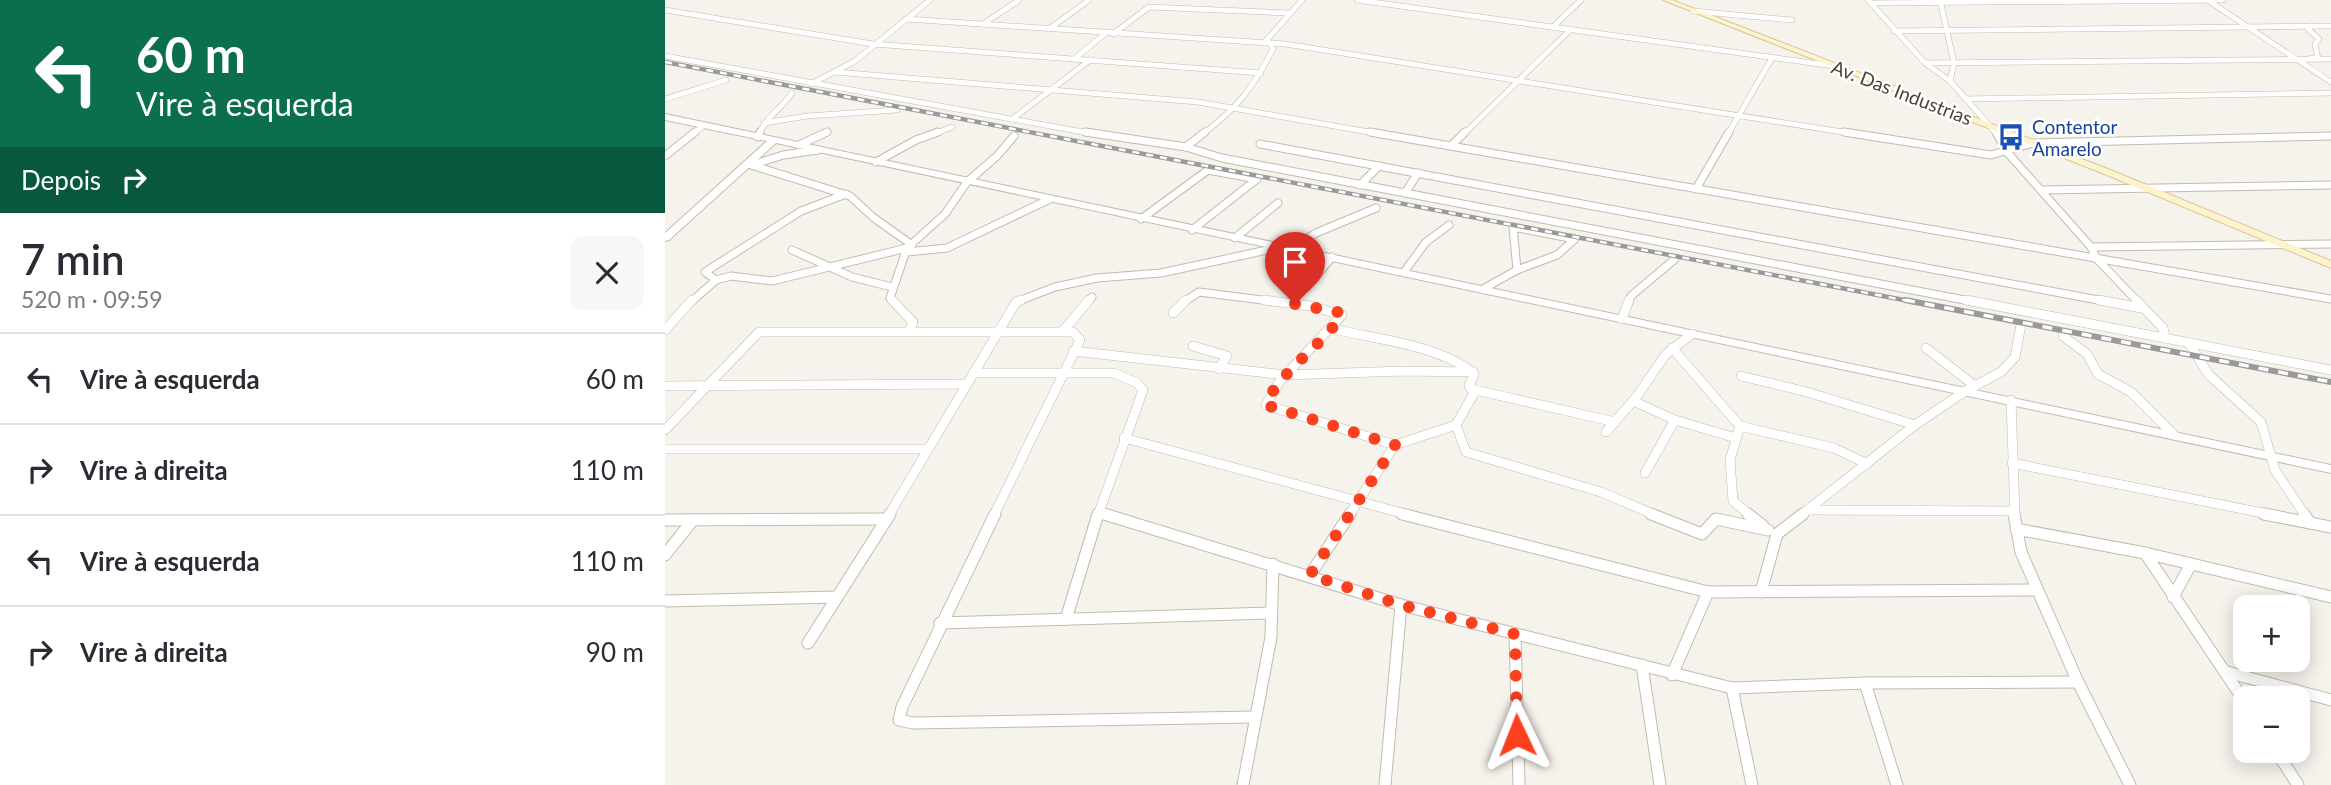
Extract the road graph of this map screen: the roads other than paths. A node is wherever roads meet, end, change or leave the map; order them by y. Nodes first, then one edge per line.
1 (930, 0) edge
2 (1019, 0) edge
3 (1089, 0) edge
4 (1302, 0) edge
5 (1357, 0) edge
6 (1581, 0) edge
7 (1666, 0) edge
8 (2208, 0) edge
9 (2223, 0) edge
10 (1869, 1) edge
11 (1940, 1) edge
12 (665, 10) edge
13 (1693, 10) junction
14 (1289, 13) junction
15 (906, 19) junction
16 (1792, 20) dead end
17 (983, 24) junction
18 (2311, 26) junction
19 (2331, 26) edge
20 (1553, 27) junction
21 (2248, 27) junction
22 (1049, 29) junction
23 (1571, 29) junction
24 (1948, 30) junction
25 (1893, 31) junction
26 (1109, 33) junction
27 (873, 44) junction
28 (1269, 45) junction
29 (665, 56) edge
30 (1772, 58) junction
31 (1074, 59) junction
32 (2331, 59) edge
33 (1090, 60) junction
34 (2299, 60) junction
35 (1925, 63) junction
36 (1954, 63) junction
37 (1834, 66) junction
38 (835, 72) junction
39 (1261, 73) junction
40 (726, 80) dead end
41 (1950, 81) junction
42 (1517, 82) junction
43 (2331, 82) edge
44 (811, 84) junction
45 (1051, 90) junction
46 (792, 93) dead end
47 (2331, 93) edge
48 (665, 99) edge
49 (1965, 99) junction
50 (790, 107) junction
51 (1236, 107) junction
52 (897, 110) dead end
53 (1739, 115) junction
54 (807, 116) junction
55 (665, 117) edge
56 (1014, 118) junction
57 (764, 123) junction
58 (704, 125) junction
59 (953, 127) dead end
60 (1994, 128) junction
61 (827, 132) dead end
62 (758, 136) junction
63 (1014, 136) dead end
64 (2331, 136) edge
65 (774, 140) junction
66 (2033, 143) junction
67 (1260, 144) dead end
68 (799, 145) junction
69 (1452, 145) junction
70 (1186, 147) junction
71 (818, 149) junction
72 (2007, 152) junction
73 (665, 156) edge
74 (876, 162) junction
75 (750, 164) junction
76 (1380, 166) junction
77 (1418, 173) junction
78 (967, 181) junction
79 (1360, 185) junction
80 (2331, 185) edge
81 (2148, 188) junction
82 (1696, 189) junction
83 (2042, 190) junction
84 (1405, 193) junction
85 (846, 194) junction
86 (1050, 199) junction
87 (1278, 203) dead end
88 (1375, 208) dead end
89 (1141, 219) junction
90 (1449, 225) dead end
91 (1192, 230) junction
92 (665, 238) edge
93 (1235, 238) junction
94 (2331, 244) edge
95 (2282, 246) junction
96 (2091, 247) junction
97 (909, 248) junction
98 (1286, 248) junction
99 (792, 250) dead end
100 (1332, 257) junction
101 (1675, 259) dead end
102 (2097, 259) junction
103 (2331, 265) edge
104 (831, 267) junction
105 (1517, 270) junction
106 (1404, 272) junction
107 (716, 280) junction
108 (1307, 286) dead end
109 (892, 288) junction
110 (1483, 289) junction
111 (1092, 297) dead end
112 (2331, 299) edge
113 (2141, 308) junction
114 (1173, 313) dead end
115 (1622, 319) junction
116 (2021, 325) dead end
117 (1333, 329) junction
118 (665, 330) edge
119 (909, 331) junction
120 (997, 331) junction
121 (1063, 331) junction
122 (1692, 334) junction
123 (2063, 336) dead end
124 (2165, 338) junction
125 (2189, 342) junction
126 (1193, 346) dead end
127 (1672, 348) junction
128 (1926, 348) dead end
129 (1073, 351) junction
130 (1219, 369) junction
131 (2331, 370) edge
132 (1473, 372) junction
133 (973, 373) junction
134 (1062, 373) junction
135 (1286, 375) junction
136 (1741, 376) dead end
137 (967, 384) junction
138 (665, 386) edge
139 (704, 387) junction
140 (1971, 388) junction
141 (1471, 389) junction
142 (2011, 400) junction
143 (1633, 401) junction
144 (1675, 420) junction
145 (1615, 422) junction
146 (1457, 425) junction
147 (1915, 425) junction
148 (1740, 426) junction
149 (665, 430) edge
150 (1606, 432) dead end
151 (2174, 435) junction
152 (1124, 438) junction
153 (1736, 438) junction
154 (1395, 445) junction
155 (665, 449) edge
156 (927, 449) junction
157 (2268, 456) junction
158 (2012, 463) junction
159 (1867, 464) junction
160 (2331, 469) edge
161 (1645, 473) dead end
162 (1357, 500) junction
163 (1733, 501) junction
164 (1808, 510) junction
165 (2014, 511) junction
166 (1099, 512) junction
167 (887, 519) junction
168 (665, 520) edge
169 (693, 520) junction
170 (1728, 521) junction
171 (2310, 523) junction
172 (2331, 527) edge
173 (2016, 529) junction
174 (1773, 532) junction
175 (2145, 553) junction
176 (665, 555) edge
177 (1273, 564) junction
178 (2191, 564) junction
179 (1310, 575) junction
180 (2036, 590) junction
181 (1708, 592) junction
182 (1761, 592) junction
183 (837, 597) junction
184 (2173, 597) junction
185 (2331, 597) edge
186 (665, 600) edge
187 (1401, 605) junction
188 (1270, 613) junction
189 (1066, 619) junction
190 (940, 624) junction
191 (1515, 634) junction
192 (808, 643) dead end
193 (1642, 665) junction
194 (2227, 673) junction
195 (1672, 675) junction
196 (1865, 682) junction
197 (2078, 682) junction
198 (2235, 686) edge
199 (1732, 688) junction
200 (2331, 700) edge
201 (1254, 717) junction
202 (2284, 763) edge
203 (1243, 785) edge
204 (1385, 785) edge
205 (1519, 785) edge
206 (1660, 785) edge
207 (1752, 785) edge
208 (1897, 785) edge
209 (2130, 785) edge
210 (2298, 785) edge

1 - 15 street
2 - 17 street
3 - 22 street
4 - 14 street
5 - 20 street
6 - 20 street
7 - 13 main road, Av. Das Industrias
8 - 9 street
8 - 11 street
8 - 21 street
10 - 11 street
10 - 25 street
11 - 24 street
12 - 27 street
13 - 16 street
13 - 37 main road, Av. Das Industrias
14 - 26 street
14 - 28 street
15 - 17 street
15 - 27 street
17 - 22 street
18 - 19 street
18 - 21 street
18 - 34 street
20 - 23 street
21 - 24 street
21 - 34 street
22 - 26 street
23 - 30 street
23 - 42 street
24 - 25 street
24 - 36 street
25 - 35 street
26 - 28 street
26 - 31 street
27 - 31 street
27 - 38 street
28 - 39 street
28 - 42 street
29 - 44 street
30 - 37 street
30 - 53 street
31 - 33 street
32 - 34 street
33 - 39 street
33 - 45 street
34 - 36 street
34 - 43 street
35 - 36 street
35 - 41 street
36 - 41 street
37 - 60 main road, Av. Das Industrias
38 - 44 street
38 - 45 street
39 - 51 street
40 - 48 street
41 - 49 street
42 - 53 street
42 - 69 street
44 - 56 street
45 - 51 street
45 - 56 street
46 - 50 street
47 - 49 street
49 - 60 street
50 - 54 street
50 - 57 street
51 - 69 street
51 - 70 street
52 - 54 street
53 - 72 street
53 - 82 street
54 - 57 street
55 - 58 street
56 - 70 street
57 - 62 street
58 - 62 street
58 - 73 street
59 - 74 street
60 - 66 main road, Av. Das Industrias
60 - 72 street
61 - 68 street
62 - 65 street
63 - 78 street
64 - 66 street
65 - 68 street
65 - 75 street
66 - 72 street
66 - 81 main road, Av. Das Industrias
67 - 76 street
68 - 71 street
69 - 82 street
70 - 79 street
71 - 74 street
71 - 75 street
72 - 83 street
74 - 78 street
75 - 85 street
75 - 92 street
76 - 77 street
76 - 79 street
77 - 84 street
77 - 113 street
78 - 86 street
78 - 97 street
79 - 84 street
80 - 81 street
81 - 83 street
81 - 95 main road, Av. Das Industrias
82 - 102 street
83 - 96 street
84 - 124 street
85 - 97 street
85 - 107 street
86 - 89 street
86 - 97 street
87 - 93 street
88 - 98 street
89 - 91 street
89 - 91 street
90 - 106 street
91 - 93 street
93 - 98 street
94 - 95 street
95 - 96 street
95 - 103 main road, Av. Das Industrias
96 - 102 street
97 - 104 street
97 - 109 street
98 - 100 street
98 - 120 street
99 - 104 street
100 - 106 street
100 - 108 street
101 - 115 street
102 - 112 street
102 - 113 street
104 - 107 street
104 - 109 street
105 - 105 street
105 - 110 street
106 - 110 street
107 - 118 street
109 - 119 street
110 - 115 street
111 - 121 street
113 - 124 street
114 - 117 street
115 - 122 street
116 - 140 street
117 - 132 street
117 - 135 street
119 - 120 street
119 - 139 street
120 - 121 street
120 - 133 street
121 - 129 street
122 - 127 street
122 - 140 street
123 - 151 street
124 - 125 street
125 - 131 street
125 - 157 street
126 - 130 street
127 - 143 street
127 - 148 street
128 - 140 street
129 - 130 street
129 - 134 street
130 - 135 street
132 - 135 street
132 - 141 street
133 - 134 street
133 - 137 street
134 - 152 street
134 - 190 street
135 - 154 street
136 - 147 street
137 - 139 street
137 - 156 street
138 - 139 street
139 - 149 street
140 - 142 street
140 - 147 street
141 - 145 street
141 - 146 street
142 - 151 street
142 - 158 street
143 - 144 street
143 - 145 street
144 - 153 street
144 - 161 street
145 - 150 street
146 - 154 street
146 - 170 street
147 - 159 street
148 - 153 street
148 - 159 street
151 - 157 street
152 - 162 street
152 - 166 street
153 - 163 street
154 - 162 street
155 - 156 street
156 - 167 street
157 - 160 street
157 - 171 street
158 - 165 street
158 - 171 street
159 - 164 street
162 - 179 street
162 - 181 street
163 - 170 street
163 - 174 street
164 - 165 street
164 - 174 street
165 - 173 street
166 - 177 street
166 - 189 street
167 - 169 street
167 - 183 street
168 - 169 street
169 - 176 street
170 - 174 street
171 - 172 street
173 - 175 street
173 - 180 street
174 - 182 street
175 - 178 street
175 - 184 street
177 - 179 street
177 - 188 street
178 - 184 street
178 - 185 street
179 - 187 street
180 - 182 street
180 - 197 street
181 - 182 street
181 - 195 street
183 - 186 street
183 - 192 street
184 - 194 street
187 - 191 street
187 - 204 street
188 - 189 street
188 - 201 street
189 - 190 street
190 - 201 street
191 - 193 street
191 - 205 street
193 - 195 street
193 - 206 street
194 - 198 street
194 - 200 street
195 - 199 street
196 - 197 street
196 - 199 street
196 - 208 street
197 - 209 street
199 - 207 street
201 - 203 street
202 - 210 street

